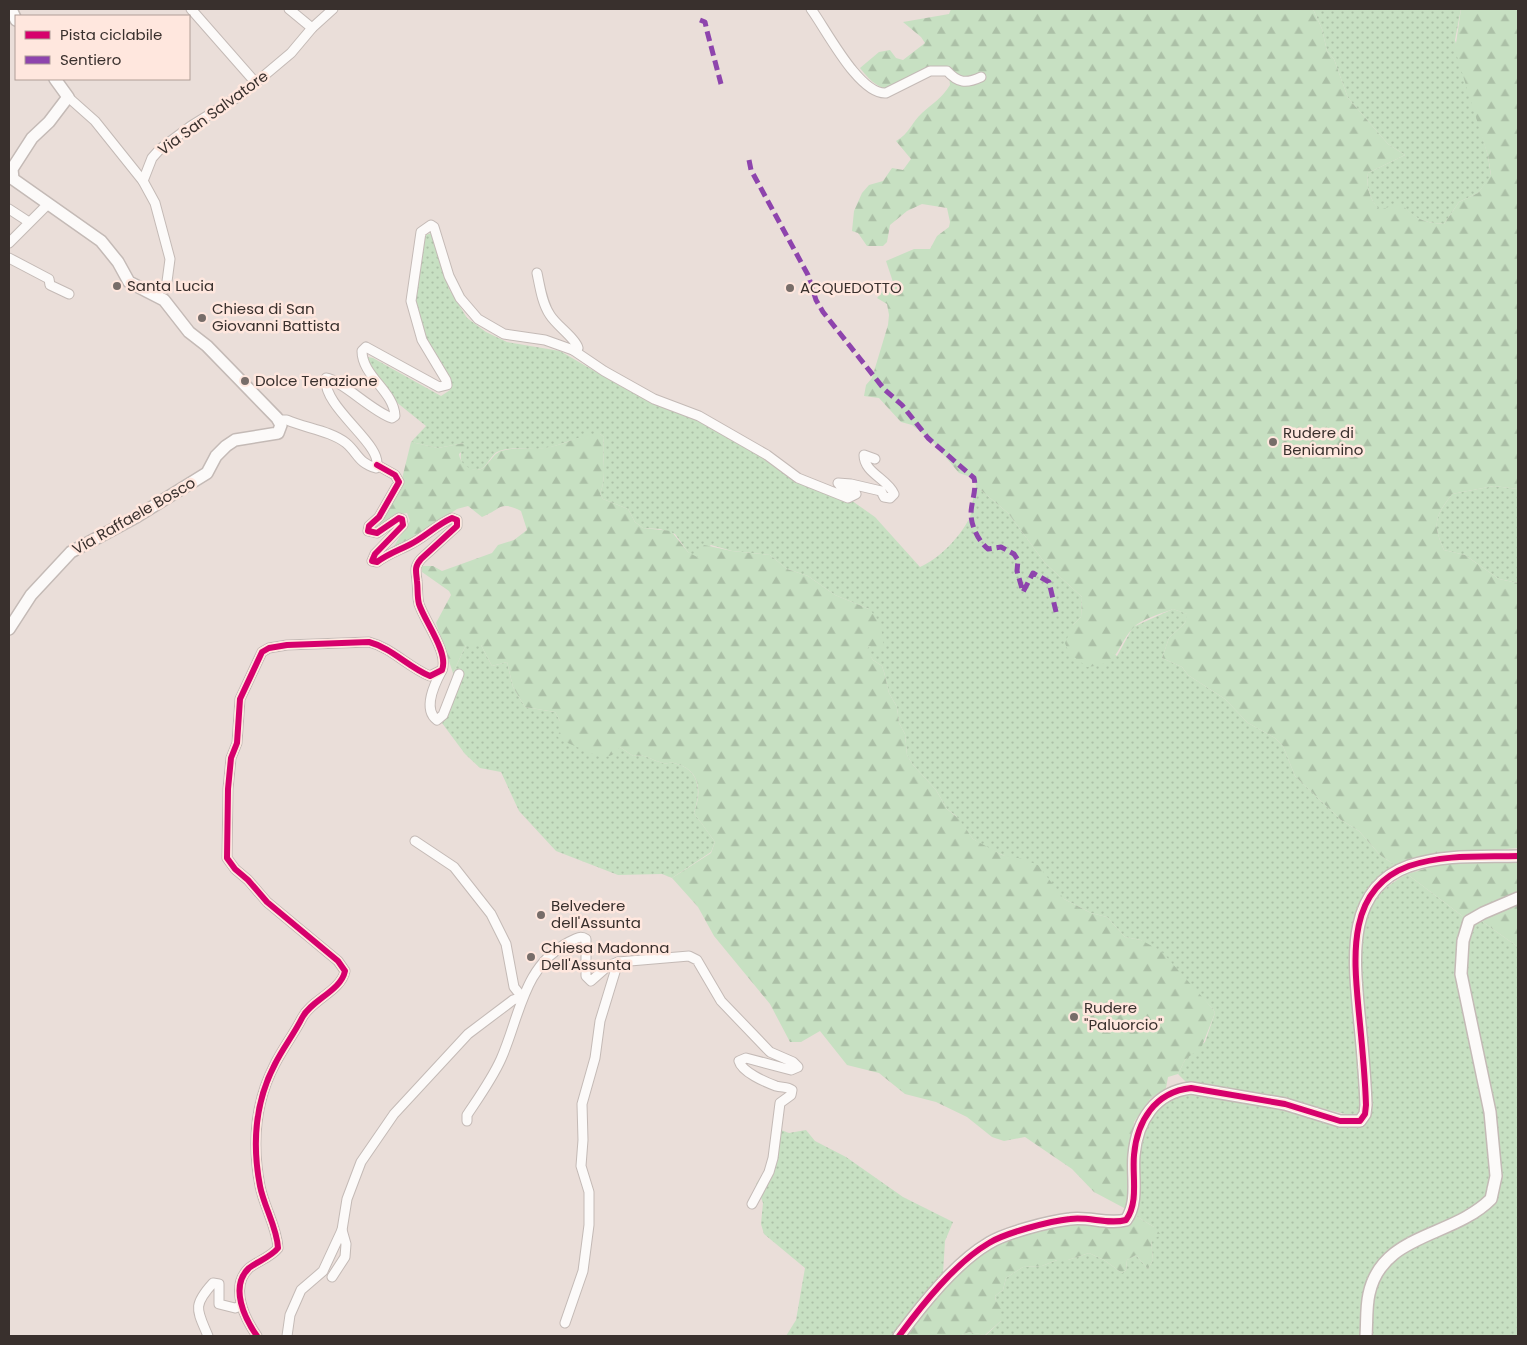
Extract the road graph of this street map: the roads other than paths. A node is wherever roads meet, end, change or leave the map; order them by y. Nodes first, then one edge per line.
1 (191, 9) edge
2 (289, 9) edge
3 (333, 9) edge
4 (811, 9) edge
5 (312, 28) junction
6 (981, 77) dead end
7 (57, 80) edge
8 (256, 82) junction
9 (68, 97) junction
10 (143, 181) junction
11 (48, 204) junction
12 (9, 209) edge
13 (29, 222) junction
14 (9, 243) edge
15 (9, 258) edge
16 (537, 273) dead end
17 (68, 294) dead end
18 (165, 294) junction
19 (573, 350) junction
20 (279, 420) junction
21 (875, 459) dead end
22 (377, 465) junction
23 (9, 629) edge
24 (442, 670) junction
25 (459, 674) dead end
26 (415, 841) dead end
27 (1518, 856) edge
28 (1518, 898) edge
29 (618, 962) junction
30 (522, 997) junction
31 (467, 1121) dead end
32 (752, 1204) dead end
33 (342, 1230) junction
34 (332, 1276) dead end
35 (241, 1306) junction
36 (565, 1323) dead end
37 (208, 1336) edge
38 (257, 1336) edge
39 (287, 1336) edge
40 (899, 1336) edge
41 (1366, 1336) edge

1 - 8 street
2 - 5 street
3 - 5 street, Via San Salvatore
4 - 6 street
5 - 8 street, Via San Salvatore
7 - 9 street
8 - 10 street, Via San Salvatore
9 - 10 street
9 - 11 street
10 - 18 street
11 - 13 street
11 - 18 street
12 - 13 street
13 - 14 street
15 - 17 street
16 - 19 street
18 - 20 street
19 - 21 street
19 - 22 street
20 - 22 street
20 - 23 street, Via Raffaele Bosco
22 - 24 street
24 - 25 street
24 - 35 street
26 - 30 street
27 - 40 street
28 - 41 street
29 - 30 street
29 - 32 street
29 - 36 street
30 - 31 street
30 - 33 street
33 - 34 street
33 - 39 street
35 - 37 street
35 - 38 street

